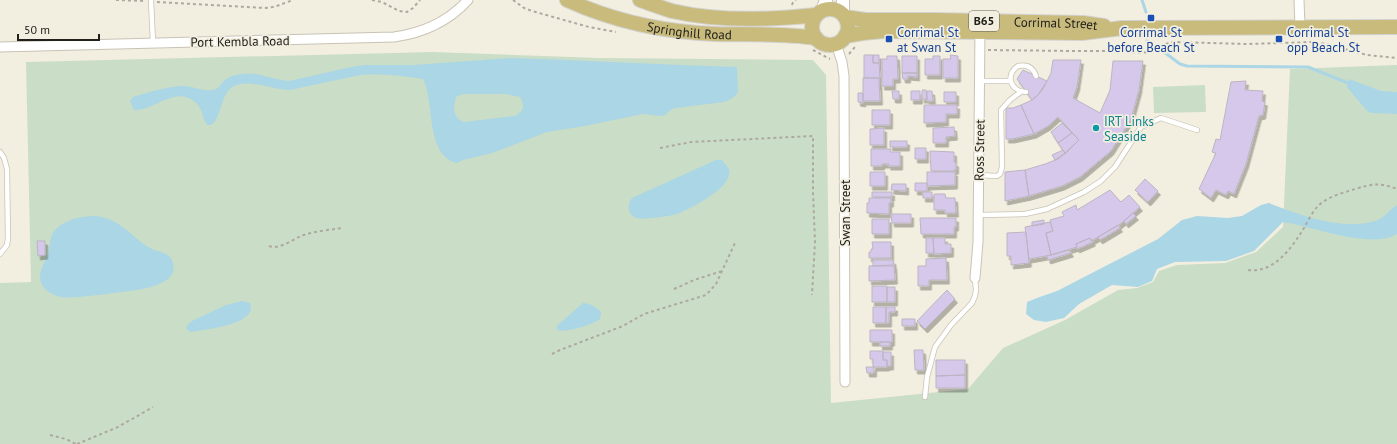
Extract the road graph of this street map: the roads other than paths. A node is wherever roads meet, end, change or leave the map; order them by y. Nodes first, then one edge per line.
1 (468, 0) edge
2 (567, 0) edge
3 (640, 0) edge
4 (843, 0) edge
5 (1299, 0) edge
6 (151, 1) edge
7 (822, 9) edge
8 (844, 16) junction
9 (980, 26) junction
10 (1300, 27) junction
11 (1397, 27) edge
12 (816, 38) junction
13 (846, 41) junction
14 (153, 43) junction
15 (0, 47) edge
16 (1036, 76) dead end
17 (979, 81) junction
18 (1011, 81) junction
19 (1197, 130) dead end
20 (0, 152) edge
21 (978, 176) junction
22 (978, 216) junction
23 (0, 254) edge
24 (975, 278) joint
25 (845, 382) dead end
26 (925, 397) dead end

1 - 14 street, Port Kembla Road
2 - 12 main road, Springhill Road / B65
3 - 7 main road, Springhill Road / B65
4 - 8 street
5 - 10 street
6 - 14 lane
7 - 8 main road, B65
7 - 12 main road
8 - 9 main road, Corrimal Street / B65
8 - 13 main road
9 - 10 main road, Corrimal Street / B65
9 - 13 main road, Corrimal Street / B65
9 - 17 street, Ross Street
10 - 11 main road, Corrimal Street / B65
12 - 13 main road, B65
13 - 25 street, Swan Street
14 - 15 street, Port Kembla Road
16 - 18 lane
17 - 18 lane
17 - 21 street, Ross Street
18 - 21 lane
19 - 22 lane
20 - 23 lane
21 - 22 street, Ross Street
22 - 24 street, Ross Street
24 - 26 lane

